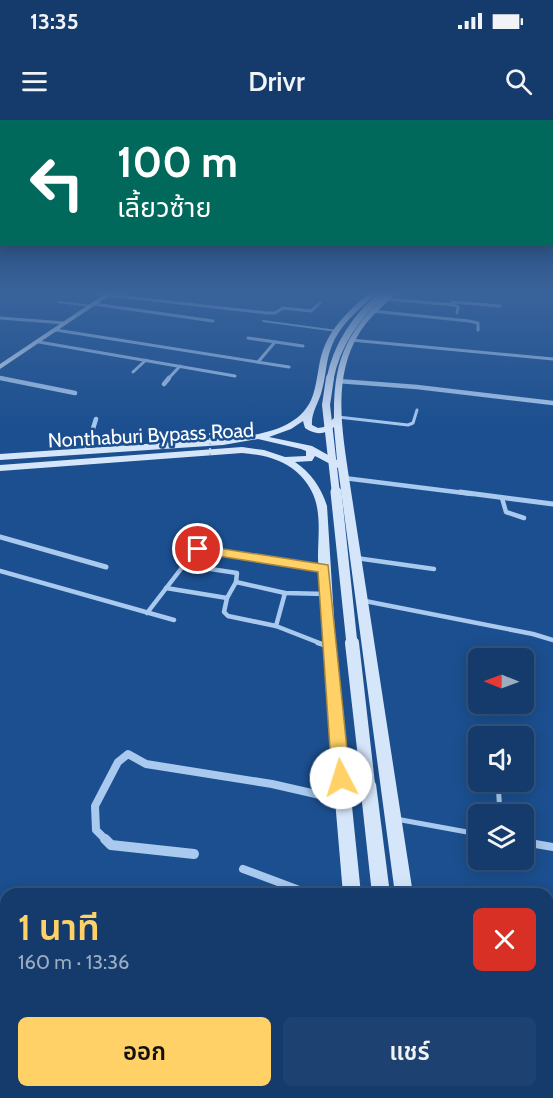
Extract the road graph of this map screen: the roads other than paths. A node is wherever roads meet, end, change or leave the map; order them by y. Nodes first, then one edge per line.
1 (47, 337) edge
2 (98, 337) edge
3 (331, 337) edge
4 (345, 337) edge
5 (353, 337) edge
6 (248, 338) dead end
7 (351, 340) junction
8 (39, 342) junction
9 (275, 342) junction
10 (303, 346) dead end
11 (553, 359) edge
12 (146, 360) junction
13 (258, 362) junction
14 (180, 366) junction
15 (0, 367) edge
16 (289, 368) dead end
17 (133, 372) dead end
18 (235, 376) dead end
19 (0, 378) edge
20 (338, 381) junction
21 (164, 384) dead end
22 (75, 393) dead end
23 (553, 402) edge
24 (417, 410) dead end
25 (307, 414) junction
26 (338, 418) junction
27 (96, 419) dead end
28 (195, 430) dead end
29 (249, 439) junction
30 (164, 446) junction
31 (309, 448) junction
32 (86, 451) junction
33 (0, 457) edge
34 (285, 459) junction
35 (0, 468) edge
36 (343, 472) junction
37 (502, 498) junction
38 (553, 504) edge
39 (524, 518) dead end
40 (0, 537) edge
41 (198, 549) dead end
42 (356, 558) junction
43 (106, 567) dead end
44 (324, 568) junction
45 (434, 569) dead end
46 (0, 572) edge
47 (236, 582) junction
48 (166, 588) junction
49 (285, 593) junction
50 (326, 594) junction
51 (227, 598) junction
52 (362, 600) junction
53 (147, 613) junction
54 (174, 620) dead end
55 (276, 626) junction
56 (553, 639) edge
57 (330, 647) junction
58 (343, 800) junction
59 (393, 819) junction
60 (468, 832) edge
61 (534, 844) edge
62 (553, 847) edge
63 (194, 854) dead end
64 (243, 870) dead end
65 (293, 888) edge
66 (351, 888) edge
67 (380, 888) edge
68 (403, 888) edge

1 - 8 main road
2 - 13 street
3 - 25 main road
4 - 67 main road, bridge
5 - 7 main road
6 - 9 street
7 - 11 street
7 - 20 main road
8 - 12 street
8 - 15 main road
9 - 10 street
9 - 13 street
12 - 14 street
12 - 17 street
13 - 16 street
14 - 18 street
14 - 21 street
19 - 22 street
20 - 23 street
20 - 26 main road
24 - 26 lane
25 - 26 main road
25 - 29 main road, Nonthaburi Bypass Road
26 - 36 main road
27 - 32 street
28 - 30 lane
29 - 30 main road, Nonthaburi Bypass Road
29 - 31 main road, Nonthaburi Bypass Road
30 - 32 main road, Nonthaburi Bypass Road
31 - 34 main road
31 - 36 main road, Nonthaburi Bypass Road
32 - 33 main road, Nonthaburi Bypass Road
34 - 35 main road, Nonthaburi Bypass Road
34 - 44 main road, Nonthaburi Bypass Road
36 - 37 street
36 - 42 main road
37 - 38 street
37 - 39 lane
40 - 43 street
41 - 44 lane
42 - 45 lane
42 - 52 main road
44 - 50 main road, Nonthaburi Bypass Road
46 - 53 lane
47 - 48 lane
47 - 49 lane
47 - 51 lane
48 - 51 lane
48 - 53 lane
49 - 50 lane
49 - 55 lane
50 - 57 main road, Nonthaburi Bypass Road
51 - 55 lane
52 - 56 lane
52 - 59 main road
53 - 54 lane
55 - 57 lane
57 - 58 main road, Nonthaburi Bypass Road
58 - 63 street
58 - 66 main road, Nonthaburi Bypass Road
59 - 60 lane
59 - 68 main road
61 - 62 lane
64 - 65 lane

